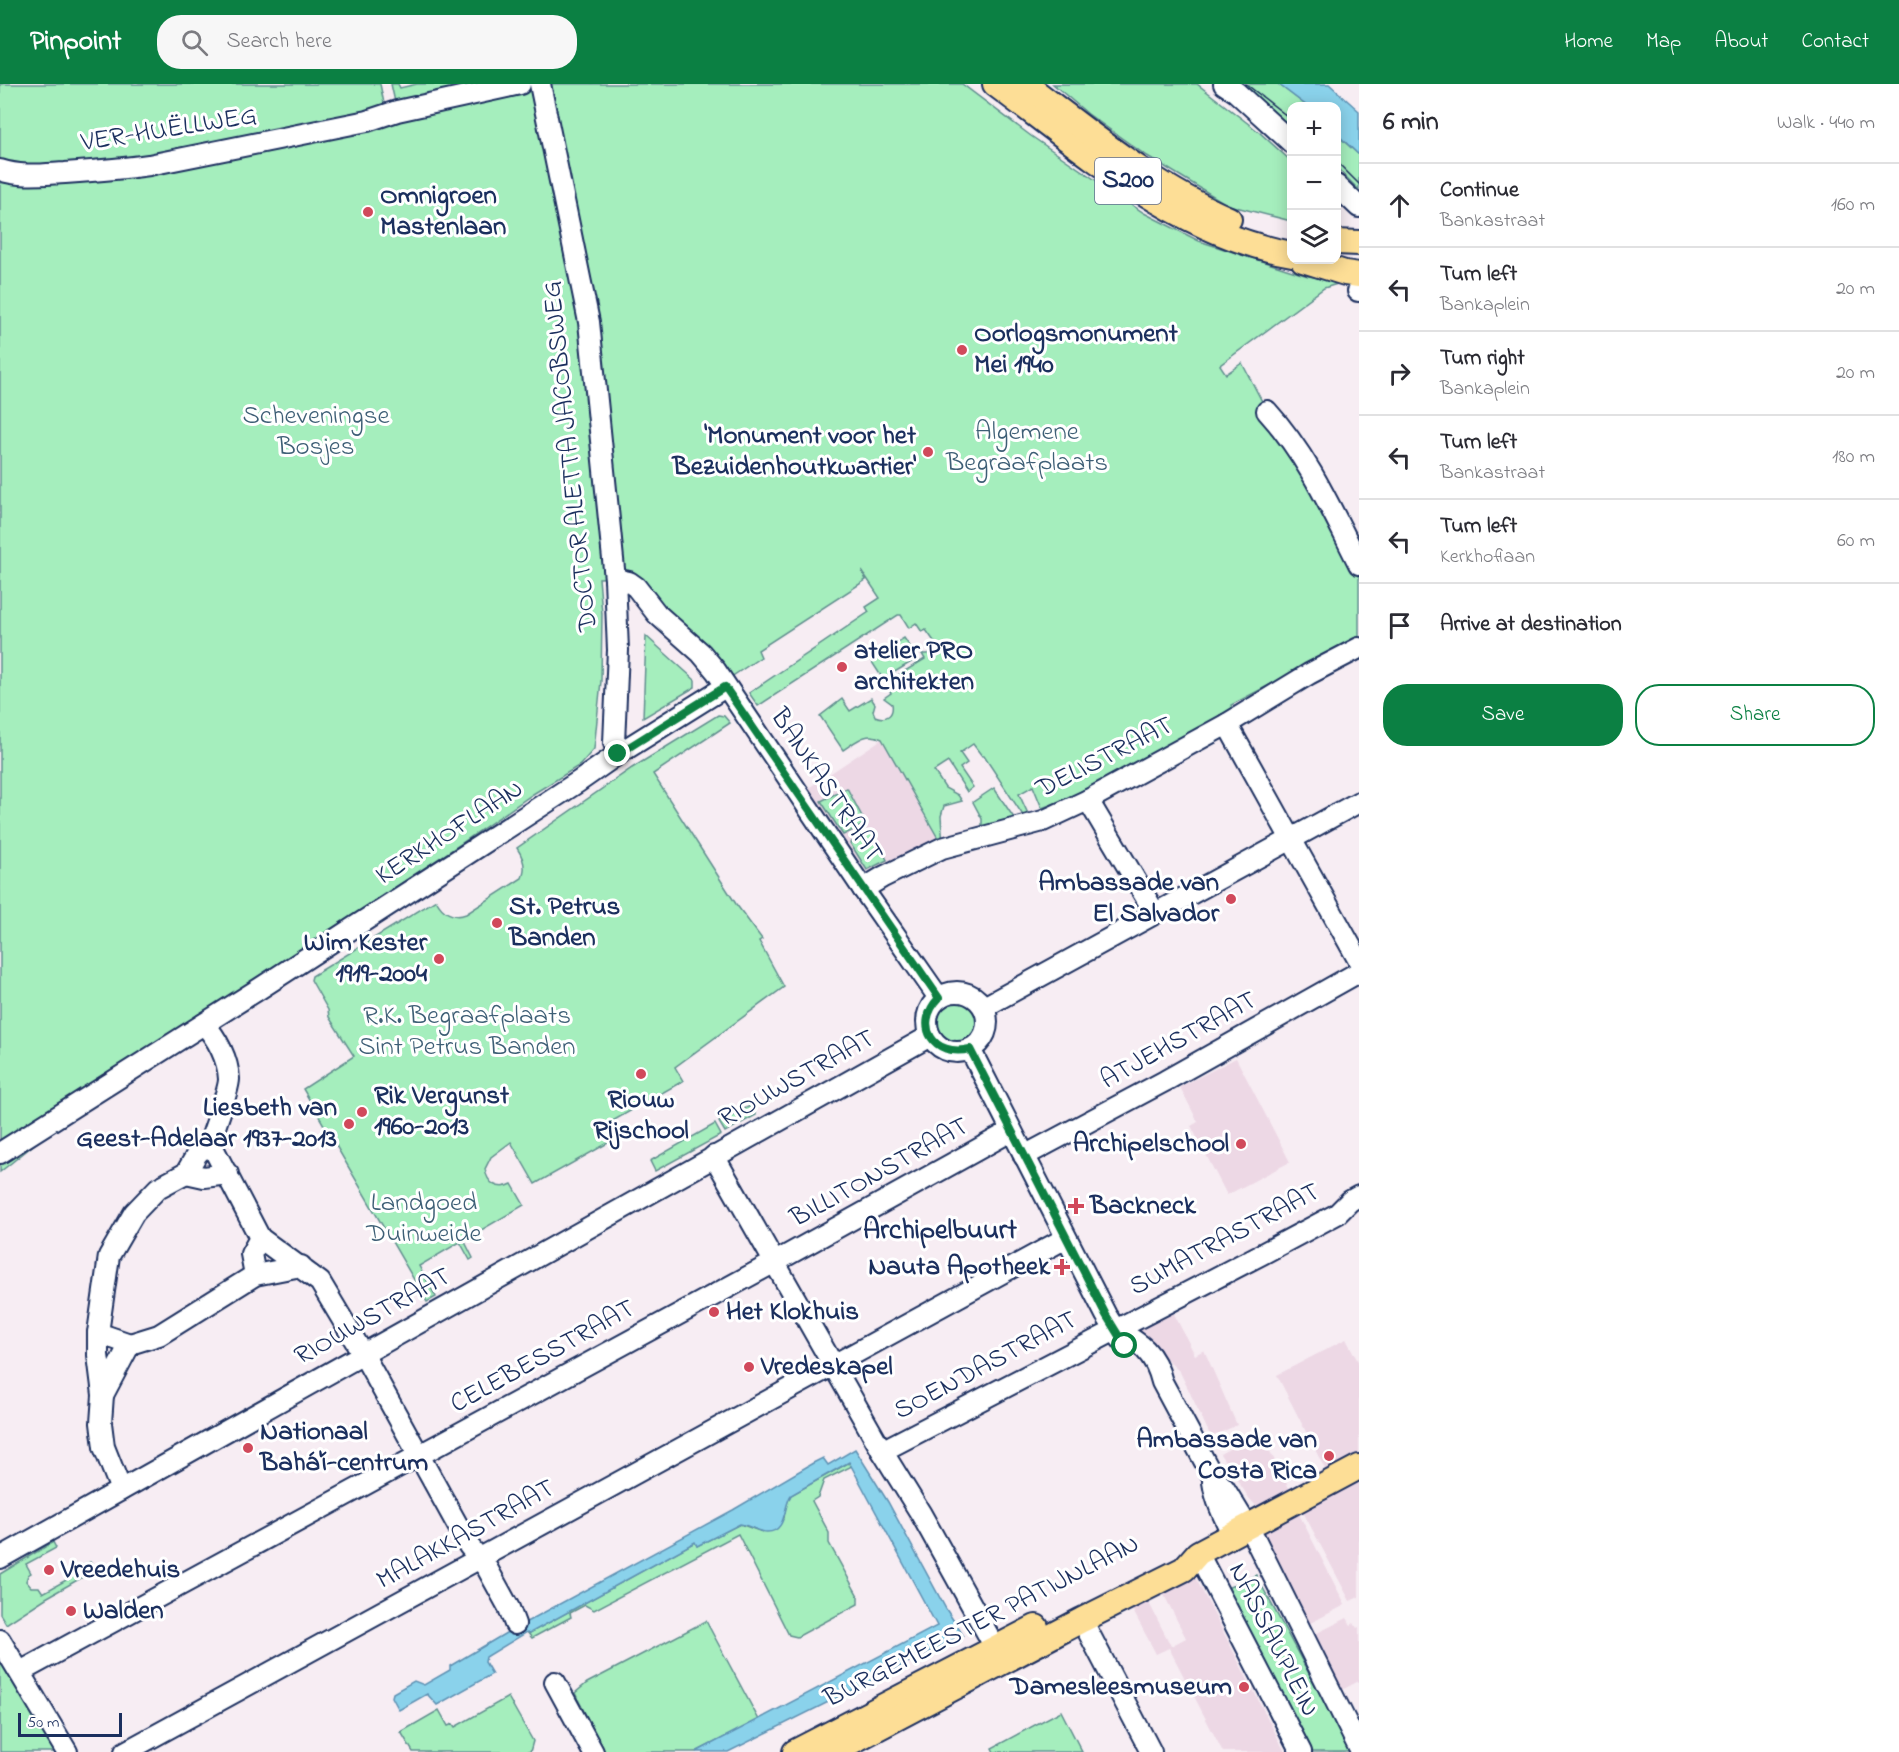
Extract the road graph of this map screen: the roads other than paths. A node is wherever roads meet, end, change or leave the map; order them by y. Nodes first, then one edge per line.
1 (520, 84) edge
2 (540, 84) edge
3 (995, 84) edge
4 (1026, 84) edge
5 (1224, 84) edge
6 (1287, 138) edge
7 (0, 170) edge
8 (1341, 190) edge
9 (1359, 207) edge
10 (1341, 242) edge
11 (1359, 243) edge
12 (1287, 249) edge
13 (1341, 260) edge
14 (1359, 260) edge
15 (1316, 264) edge
16 (1359, 275) edge
17 (1267, 411) dead end
18 (1359, 564) edge
19 (615, 579) junction
20 (616, 599) junction
21 (657, 614) junction
22 (1359, 648) edge
23 (725, 687) junction
24 (1227, 724) junction
25 (618, 754) junction
26 (1088, 800) junction
27 (1359, 802) edge
28 (1291, 839) junction
29 (863, 889) junction
30 (1155, 913) junction
31 (1359, 961) edge
32 (1359, 972) edge
33 (939, 998) junction
34 (984, 1007) junction
35 (204, 1024) junction
36 (930, 1036) junction
37 (970, 1049) junction
38 (1011, 1131) junction
39 (210, 1142) junction
40 (0, 1153) edge
41 (714, 1156) junction
42 (1024, 1156) junction
43 (186, 1173) junction
44 (228, 1174) junction
45 (1359, 1196) edge
46 (260, 1238) junction
47 (1066, 1238) junction
48 (775, 1262) junction
49 (301, 1266) junction
50 (255, 1275) junction
51 (1115, 1329) junction
52 (98, 1333) junction
53 (130, 1344) junction
54 (363, 1354) junction
55 (833, 1366) junction
56 (103, 1395) junction
57 (882, 1451) junction
58 (419, 1455) junction
59 (1359, 1467) edge
60 (121, 1490) junction
61 (1240, 1531) junction
62 (1198, 1553) junction
63 (0, 1558) edge
64 (478, 1559) junction
65 (1082, 1620) junction
66 (515, 1624) dead end
67 (0, 1640) edge
68 (999, 1655) junction
69 (20, 1672) junction
70 (555, 1682) dead end
71 (1359, 1748) edge
72 (67, 1752) edge
73 (125, 1752) edge
74 (593, 1752) edge
75 (795, 1752) edge
76 (832, 1752) edge
77 (1150, 1752) edge
78 (1301, 1752) edge

1 - 7 street, VER-HUËLLWEG
2 - 19 street, DOCTOR ALETTA JACOBSWEG
3 - 12 main road, S200
4 - 12 main road, S200
5 - 6 street
8 - 9 street
10 - 11 main road
13 - 14 main road
15 - 16 main road
17 - 18 street
19 - 20 street, DOCTOR ALETTA JACOBSWEG
19 - 21 street, BANKASTRAAT
20 - 21 street, BANKASTRAAT
20 - 25 street, DOCTOR ALETTA JACOBSWEG
21 - 23 street, BANKASTRAAT
22 - 24 street, DELISTRAAT
23 - 25 street, KERKHOFLAAN
23 - 29 street, BANKASTRAAT
24 - 26 street, DELISTRAAT
24 - 28 street
25 - 35 street, KERKHOFLAAN
26 - 29 street, DELISTRAAT
26 - 30 street
27 - 28 street
28 - 30 street
28 - 31 street
29 - 33 street, BANKASTRAAT
30 - 34 street
32 - 42 street, ATJEHSTRAAT
33 - 34 street
33 - 36 street
34 - 37 street
35 - 39 street
35 - 40 street, KERKHOFLAAN
36 - 37 street
36 - 41 street, RIOUWSTRAAT
37 - 38 street
38 - 42 street
38 - 48 street, BILLITONSTRAAT
39 - 43 street
39 - 44 street
41 - 48 street
41 - 54 street, RIOUWSTRAAT
42 - 47 street
43 - 44 street
43 - 52 street
44 - 46 street
45 - 51 street, SUMATRASTRAAT
46 - 49 street
46 - 50 street
47 - 51 street
47 - 55 street, MALAKKASTRAAT
48 - 55 street
48 - 58 street, CELEBESSTRAAT
49 - 50 street
49 - 54 street
50 - 53 street
51 - 57 street, SOENDASTRAAT
51 - 61 street
52 - 53 street
52 - 56 street
53 - 56 street
54 - 58 street
54 - 60 street, RIOUWSTRAAT
55 - 57 street
55 - 64 street, MALAKKASTRAAT
56 - 60 street
57 - 68 street
58 - 64 street
58 - 69 street, CELEBESSTRAAT
59 - 61 main road, BURGEMEESTER PATIJNLAAN
60 - 63 street, RIOUWSTRAAT
61 - 62 main road, BURGEMEESTER PATIJNLAAN
61 - 71 street, NASSAUPLEIN
62 - 65 main road, BURGEMEESTER PATIJNLAAN
62 - 68 main road, BURGEMEESTER PATIJNLAAN
62 - 78 street, NASSAUPLEIN
64 - 66 street
64 - 73 street, MALAKKASTRAAT
65 - 68 main road, BURGEMEESTER PATIJNLAAN
65 - 77 street
67 - 69 street
68 - 75 main road, BURGEMEESTER PATIJNLAAN
68 - 76 main road, BURGEMEESTER PATIJNLAAN
69 - 72 street
70 - 74 street

